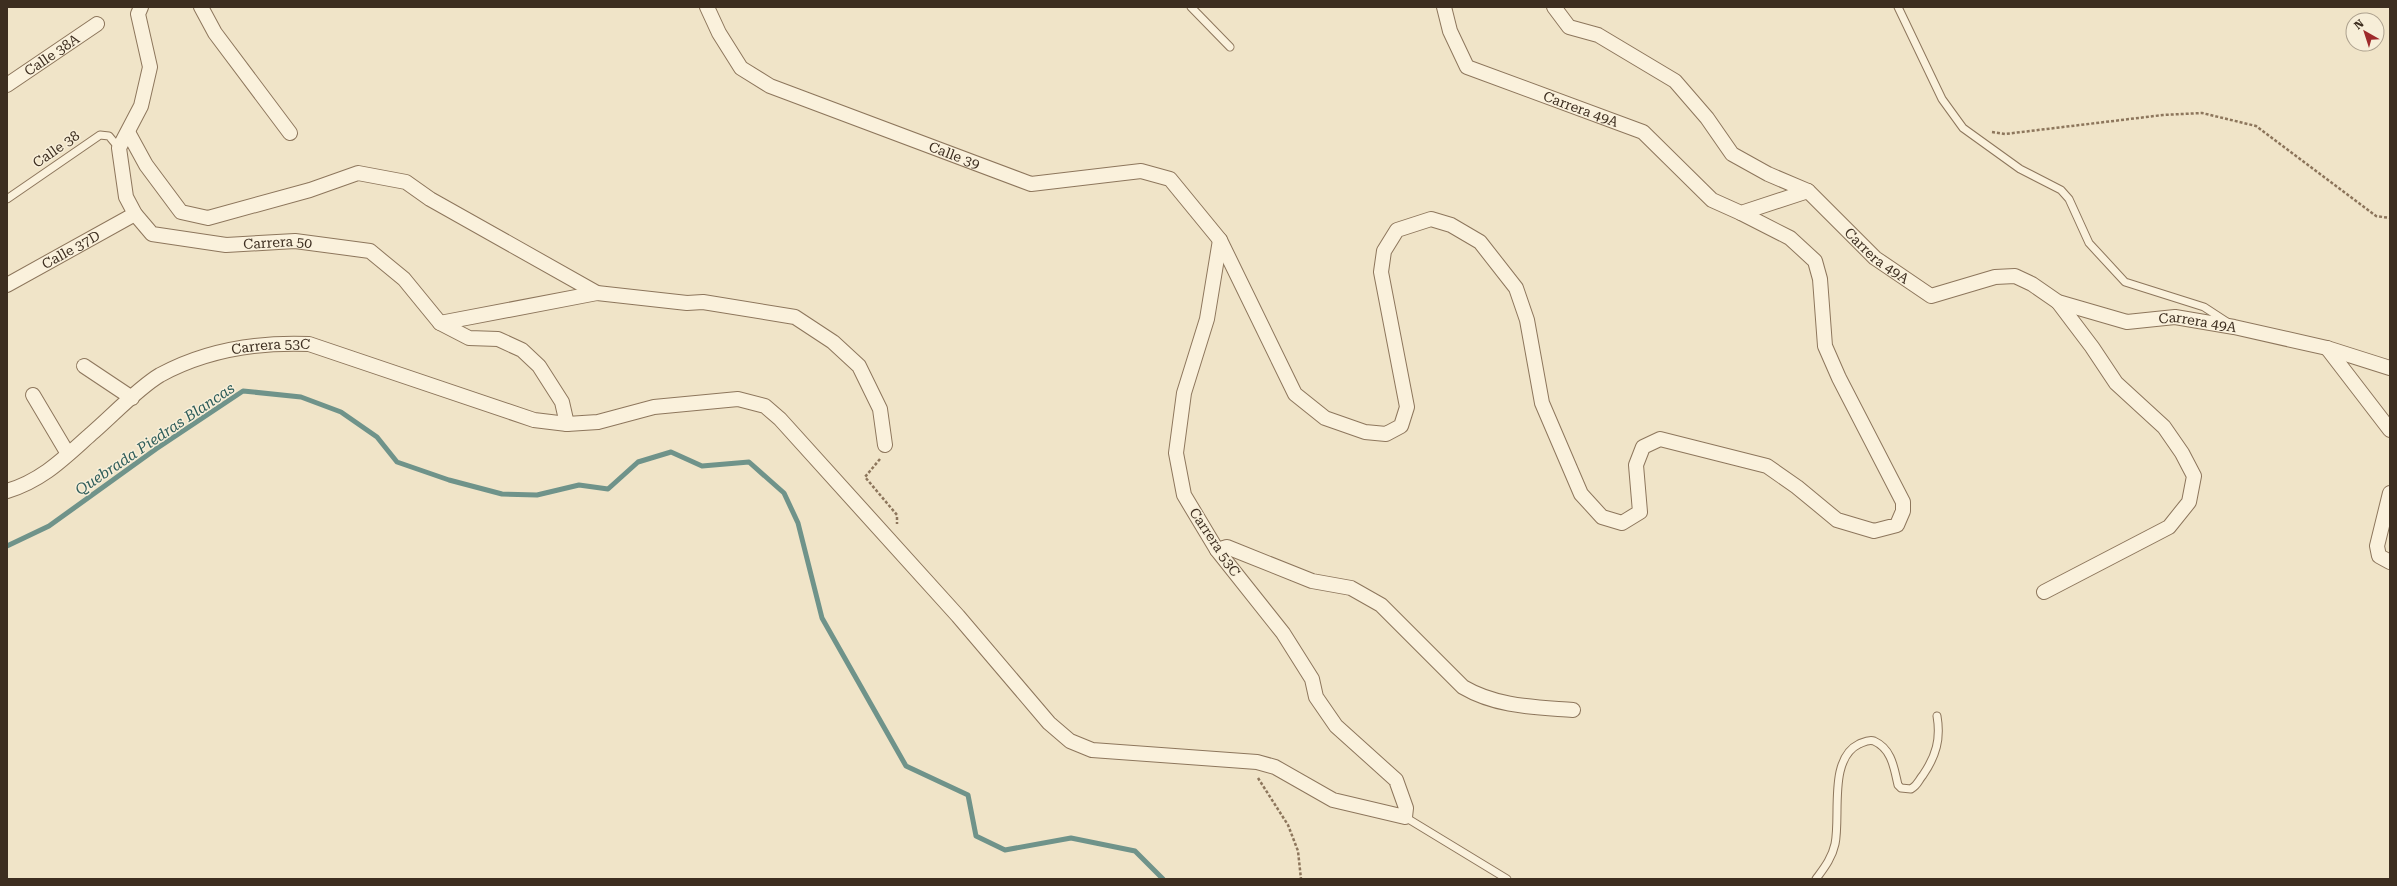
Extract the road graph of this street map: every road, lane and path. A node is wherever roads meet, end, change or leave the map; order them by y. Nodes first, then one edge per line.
1 (141, 7) edge
2 (201, 7) edge
3 (707, 7) edge
4 (1191, 7) edge
5 (1444, 7) edge
6 (1554, 7) edge
7 (1898, 7) edge
8 (97, 24) dead end
9 (1230, 46) dead end
10 (7, 85) edge
11 (1963, 128) junction
12 (128, 132) junction
13 (290, 133) dead end
14 (120, 148) junction
15 (1808, 191) junction
16 (7, 199) edge
17 (1741, 213) junction
18 (136, 214) junction
19 (2390, 218) edge
20 (1220, 240) junction
21 (7, 285) edge
22 (597, 293) junction
23 (2058, 302) junction
24 (440, 323) junction
25 (2234, 327) junction
26 (2327, 348) junction
27 (84, 366) dead end
28 (2390, 368) edge
29 (33, 394) dead end
30 (132, 398) junction
31 (567, 424) junction
32 (2390, 430) edge
33 (885, 445) joint
34 (68, 454) junction
35 (7, 491) edge
36 (2390, 493) edge
37 (895, 546) junction
38 (1217, 550) junction
39 (2390, 562) edge
40 (2044, 592) dead end
41 (1573, 710) dead end
42 (1937, 716) dead end
43 (1257, 762) junction
44 (1406, 816) junction
45 (1301, 879) edge
46 (1507, 879) edge
47 (1816, 879) edge

1 - 12 street
2 - 13 street
3 - 20 street, Calle 39
4 - 9 lane
5 - 17 street, Carrera 49A
6 - 15 street
7 - 11 lane
8 - 10 street, Calle 38A
11 - 19 path
11 - 25 lane
12 - 14 street
12 - 22 street
14 - 16 lane, Calle 38
14 - 18 street, Carrera 50
15 - 17 street
15 - 23 street, Carrera 49A
17 - 20 street, Calle 39
18 - 21 street, Calle 37D
18 - 24 street, Carrera 50
20 - 38 street, Carrera 53C
22 - 24 street
22 - 33 street
23 - 25 street, Carrera 49A
23 - 40 street
24 - 31 street, Carrera 50
25 - 26 street, Carrera 49A
26 - 28 street, Carrera 49A
26 - 32 street
27 - 30 street
29 - 34 street
30 - 31 street, Carrera 53C
30 - 34 street, Carrera 53C
31 - 37 street, Carrera 53C
33 - 37 path
34 - 35 street, Carrera 53C
36 - 39 street
37 - 43 street, Carrera 53C
38 - 41 street
38 - 44 street, Carrera 53C
42 - 47 lane
43 - 44 street, Carrera 53C
43 - 45 path
44 - 46 lane

